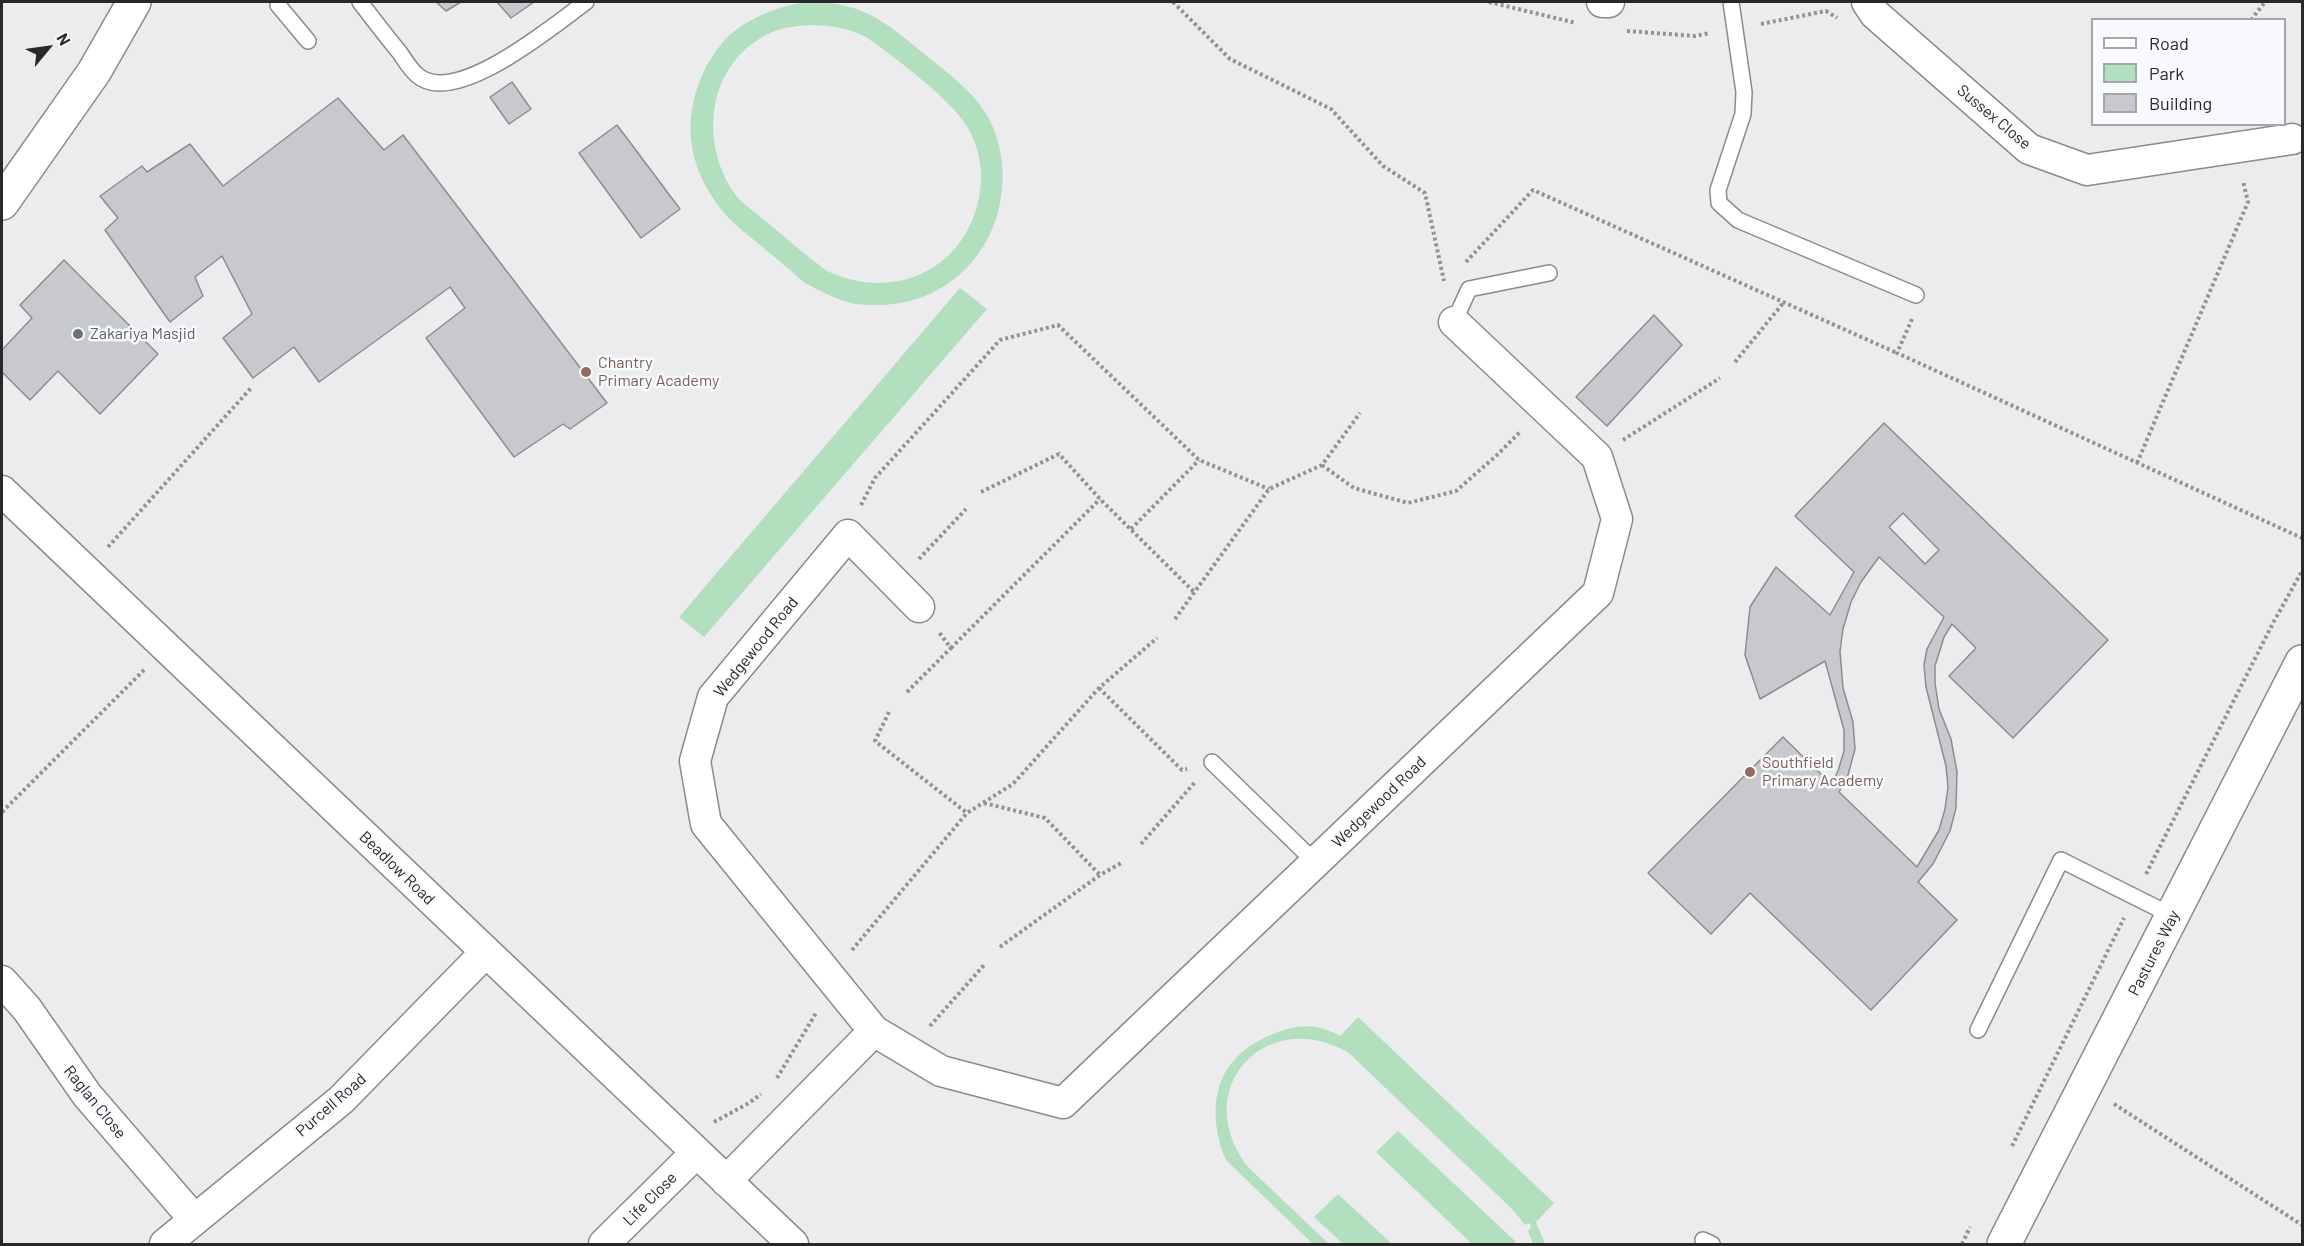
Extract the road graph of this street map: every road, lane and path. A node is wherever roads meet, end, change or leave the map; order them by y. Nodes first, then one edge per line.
1 (134, 2) edge
2 (278, 2) edge
3 (360, 2) edge
4 (586, 2) edge
5 (1173, 2) edge
6 (1489, 2) edge
7 (1609, 2) edge
8 (1731, 2) edge
9 (1867, 2) edge
10 (2265, 2) edge
11 (1594, 14) edge
12 (2253, 18) edge
13 (1842, 21) dead end
14 (1735, 29) junction
15 (1619, 30) dead end
16 (308, 41) dead end
17 (2297, 138) edge
18 (2236, 148) junction
19 (2, 203) edge
20 (1461, 267) dead end
21 (1549, 273) dead end
22 (1453, 276) dead end
23 (1916, 295) joint
24 (1785, 302) junction
25 (1454, 322) joint
26 (1898, 353) junction
27 (1735, 362) dead end
28 (1720, 378) dead end
29 (251, 388) dead end
30 (1544, 407) junction
31 (1360, 413) dead end
32 (1597, 457) junction
33 (1199, 460) junction
34 (2137, 463) junction
35 (1322, 465) junction
36 (1269, 489) junction
37 (2, 491) edge
38 (981, 492) dead end
39 (1100, 499) junction
40 (966, 509) dead end
41 (1131, 529) junction
42 (848, 535) junction
43 (2302, 538) edge
44 (2302, 571) edge
45 (86, 572) junction
46 (896, 584) junction
47 (1194, 592) junction
48 (919, 607) joint
49 (1175, 619) dead end
50 (1157, 638) dead end
51 (166, 648) junction
52 (951, 648) junction
53 (2302, 662) edge
54 (1100, 688) junction
55 (907, 692) dead end
56 (889, 712) dead end
57 (1212, 762) junction
58 (984, 803) junction
59 (2, 812) edge
60 (967, 813) junction
61 (1141, 844) dead end
62 (1123, 862) dead end
63 (1316, 862) junction
64 (1100, 875) junction
65 (2134, 897) junction
66 (2173, 916) junction
67 (1000, 947) dead end
68 (485, 953) junction
69 (986, 964) dead end
70 (2, 981) edge
71 (835, 982) junction
72 (1978, 1030) dead end
73 (874, 1031) junction
74 (908, 1051) junction
75 (773, 1084) dead end
76 (765, 1090) dead end
77 (2112, 1102) dead end
78 (710, 1124) dead end
79 (696, 1153) junction
80 (2008, 1154) dead end
81 (726, 1181) junction
82 (194, 1218) junction
83 (1972, 1224) dead end
84 (2302, 1225) edge
85 (165, 1245) edge
86 (604, 1245) edge
87 (793, 1245) edge
88 (1962, 1245) edge
89 (2004, 1245) edge

1 - 19 street
2 - 16 lane
3 - 4 lane
5 - 22 path
6 - 11 path
7 - 11 street
8 - 14 lane
9 - 18 street, Sussex Close
10 - 12 path
13 - 14 path
14 - 15 path
14 - 23 lane
17 - 18 street, Sussex Close
18 - 34 path
20 - 24 path
21 - 25 lane
23 - 26 path
24 - 26 path
24 - 27 path
25 - 30 street, Wedgewood Road
26 - 34 path
28 - 32 path
29 - 45 path
30 - 32 street, Wedgewood Road
30 - 35 path
31 - 35 path
32 - 63 street, Wedgewood Road
33 - 36 path
33 - 41 path
33 - 42 path
34 - 43 path
35 - 36 path
36 - 47 path
37 - 45 street, Beadlow Road
38 - 39 path
39 - 41 path
39 - 52 path
40 - 46 path
41 - 47 path
42 - 46 street
42 - 71 street, Wedgewood Road
44 - 65 path
45 - 51 street, Beadlow Road
46 - 48 street
47 - 49 path
48 - 52 path
50 - 54 path
51 - 59 path
51 - 68 street, Beadlow Road
52 - 55 path
53 - 66 street, Pastures Way
54 - 57 path
54 - 58 path
56 - 60 path
57 - 61 path
57 - 63 lane
58 - 60 path
58 - 64 path
60 - 71 path
62 - 64 path
63 - 74 street, Wedgewood Road
64 - 67 path
65 - 66 lane
65 - 72 lane
65 - 80 path
66 - 89 street, Pastures Way
68 - 79 street, Beadlow Road
68 - 82 street, Purcell Road
69 - 74 path
70 - 82 street, Raglan Close
71 - 73 street, Wedgewood Road
71 - 75 path
73 - 74 street, Wedgewood Road
73 - 81 street
76 - 78 path
77 - 84 path
79 - 81 street, Beadlow Road
79 - 86 street, Life Close
81 - 87 street, Beadlow Road
82 - 85 street, Purcell Road
83 - 88 path

